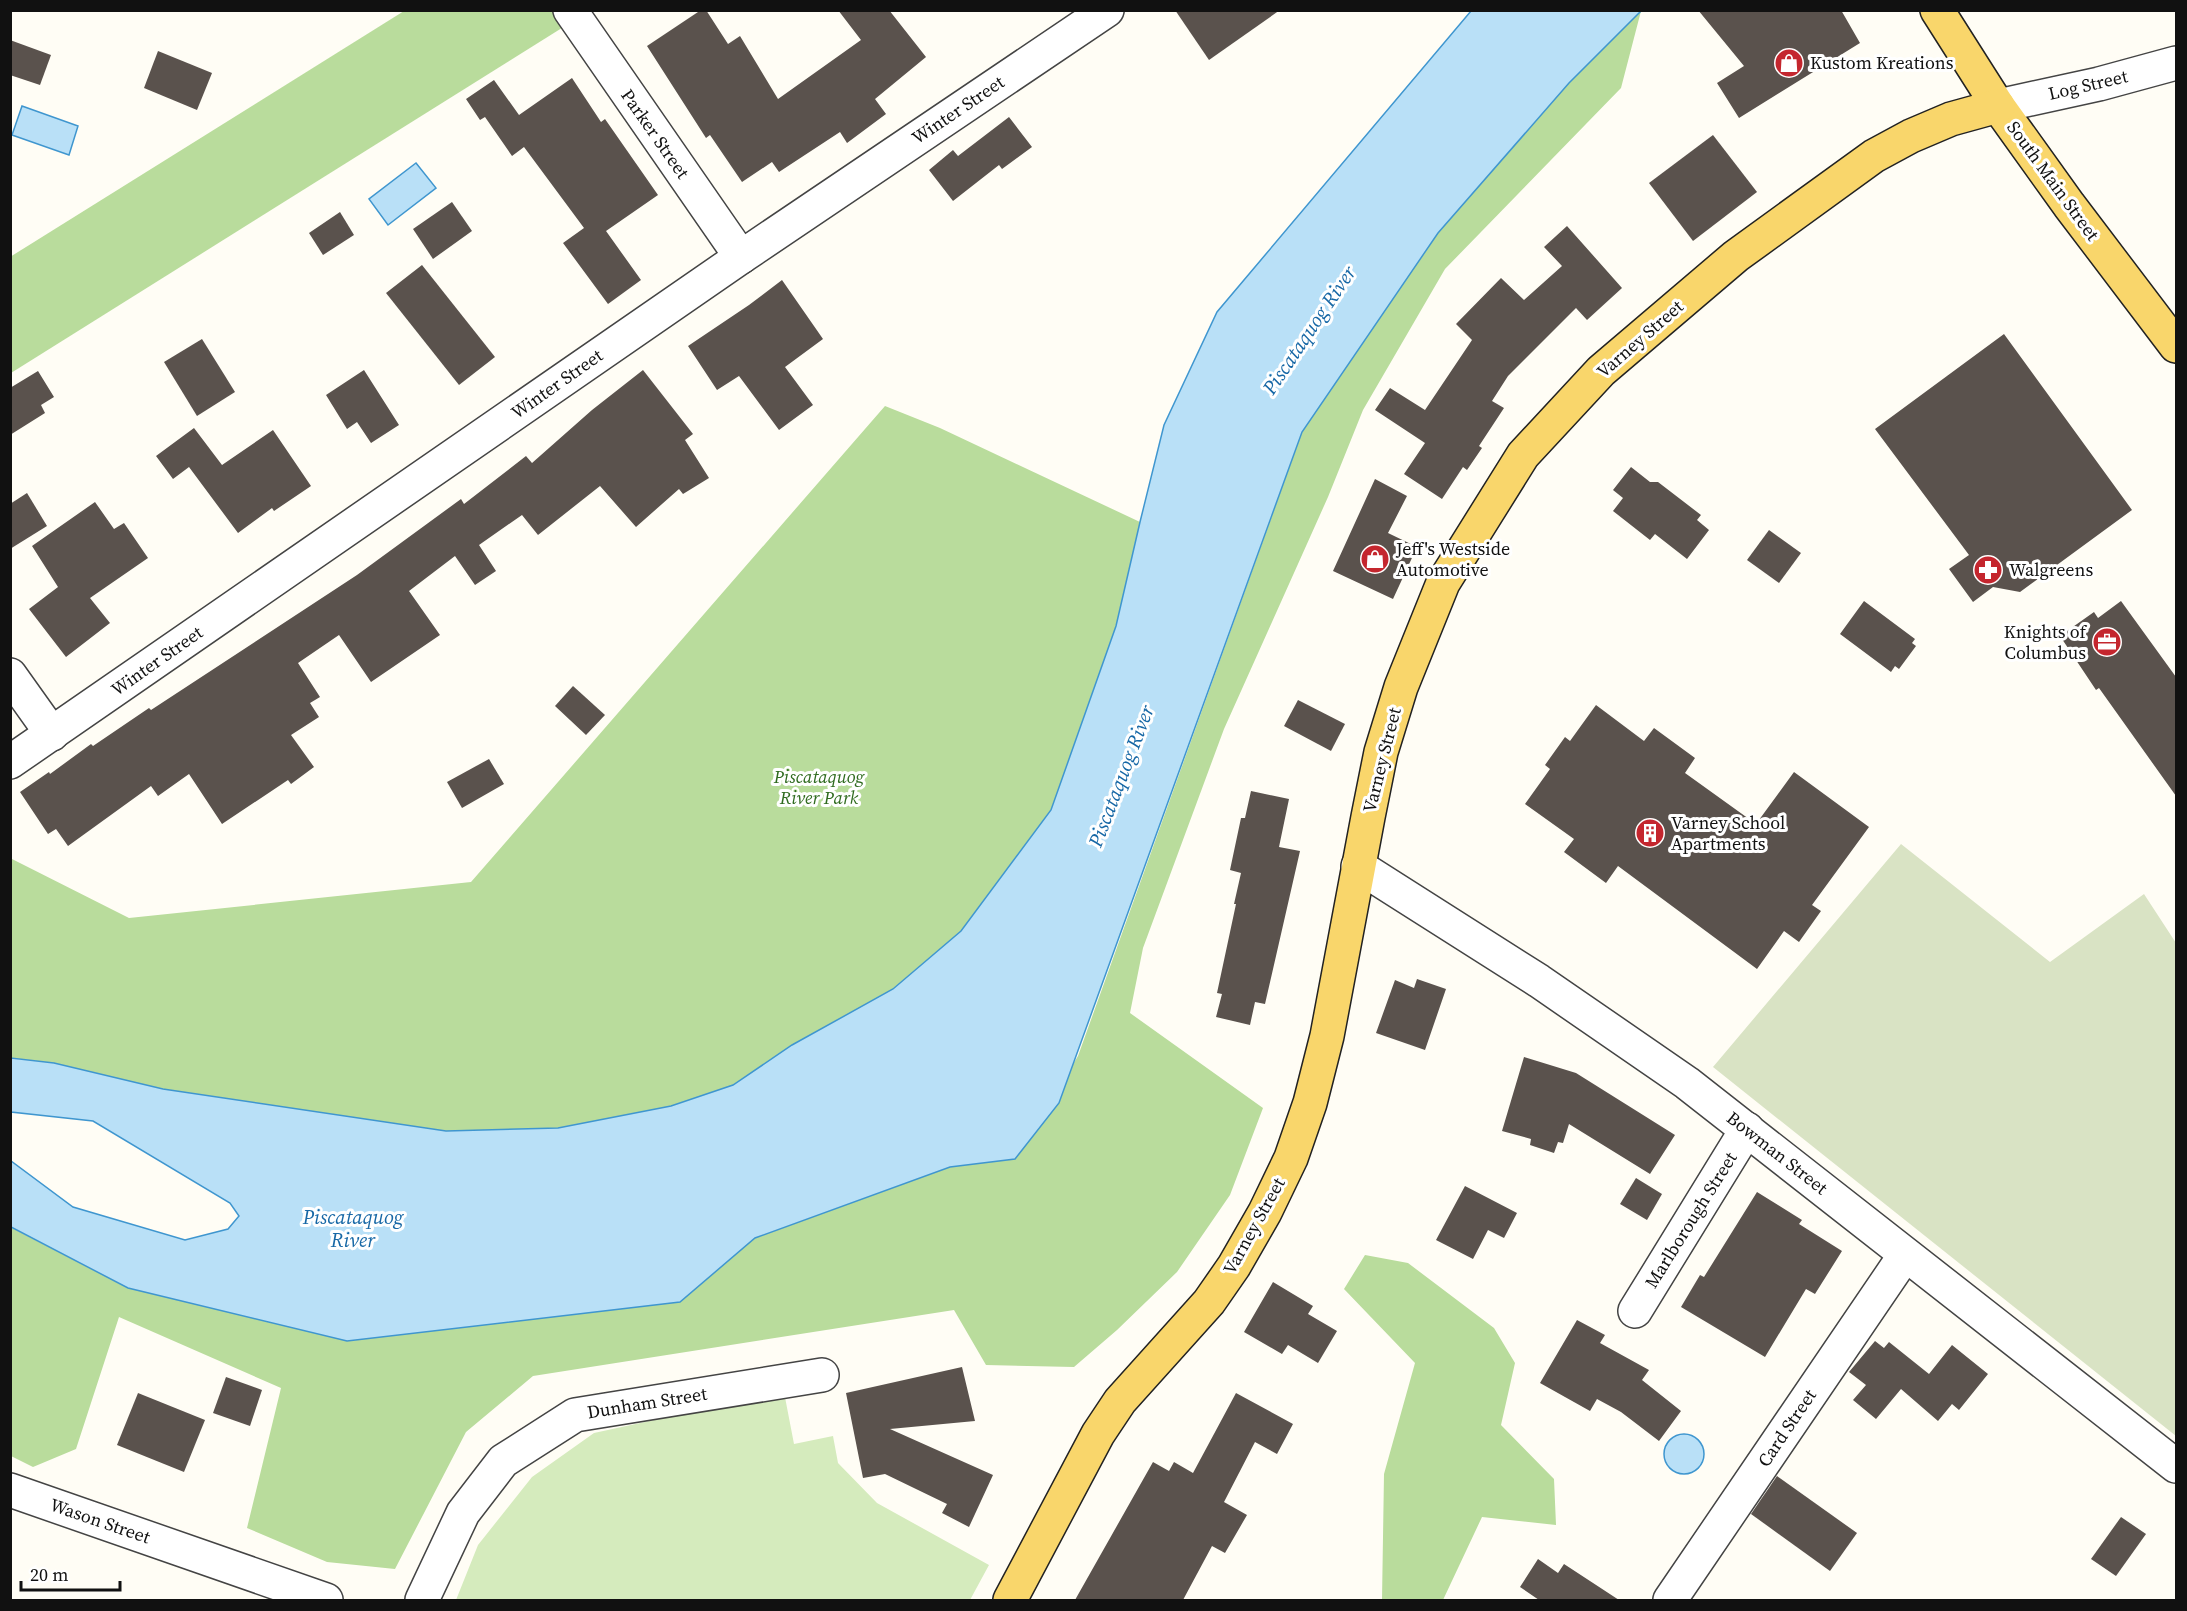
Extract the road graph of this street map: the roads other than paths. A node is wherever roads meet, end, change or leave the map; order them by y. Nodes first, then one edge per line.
1 (570, 10) edge
2 (1107, 10) edge
3 (1937, 10) edge
4 (2176, 63) edge
5 (1998, 106) junction
6 (741, 257) junction
7 (2176, 346) edge
8 (10, 675) edge
9 (52, 734) junction
10 (10, 762) edge
11 (1359, 866) junction
12 (1747, 1129) junction
13 (1905, 1255) junction
14 (1635, 1311) dead end
15 (822, 1375) dead end
16 (2176, 1466) edge
17 (10, 1490) edge
18 (326, 1600) edge
19 (422, 1600) edge
20 (1010, 1600) edge
21 (1670, 1600) edge

1 - 6 street, Parker Street
2 - 6 street, Winter Street
3 - 5 main road, South Main Street
4 - 5 street, Log Street
5 - 7 main road, South Main Street
5 - 11 main road, Varney Street
6 - 9 street, Winter Street
8 - 9 street
9 - 10 street, Winter Street
11 - 12 street, Bowman Street
11 - 20 main road, Varney Street
12 - 13 street, Bowman Street
12 - 14 street, Marlborough Street
13 - 16 street, Bowman Street
13 - 21 street, Card Street
15 - 19 street, Dunham Street
17 - 18 street, Wason Street

